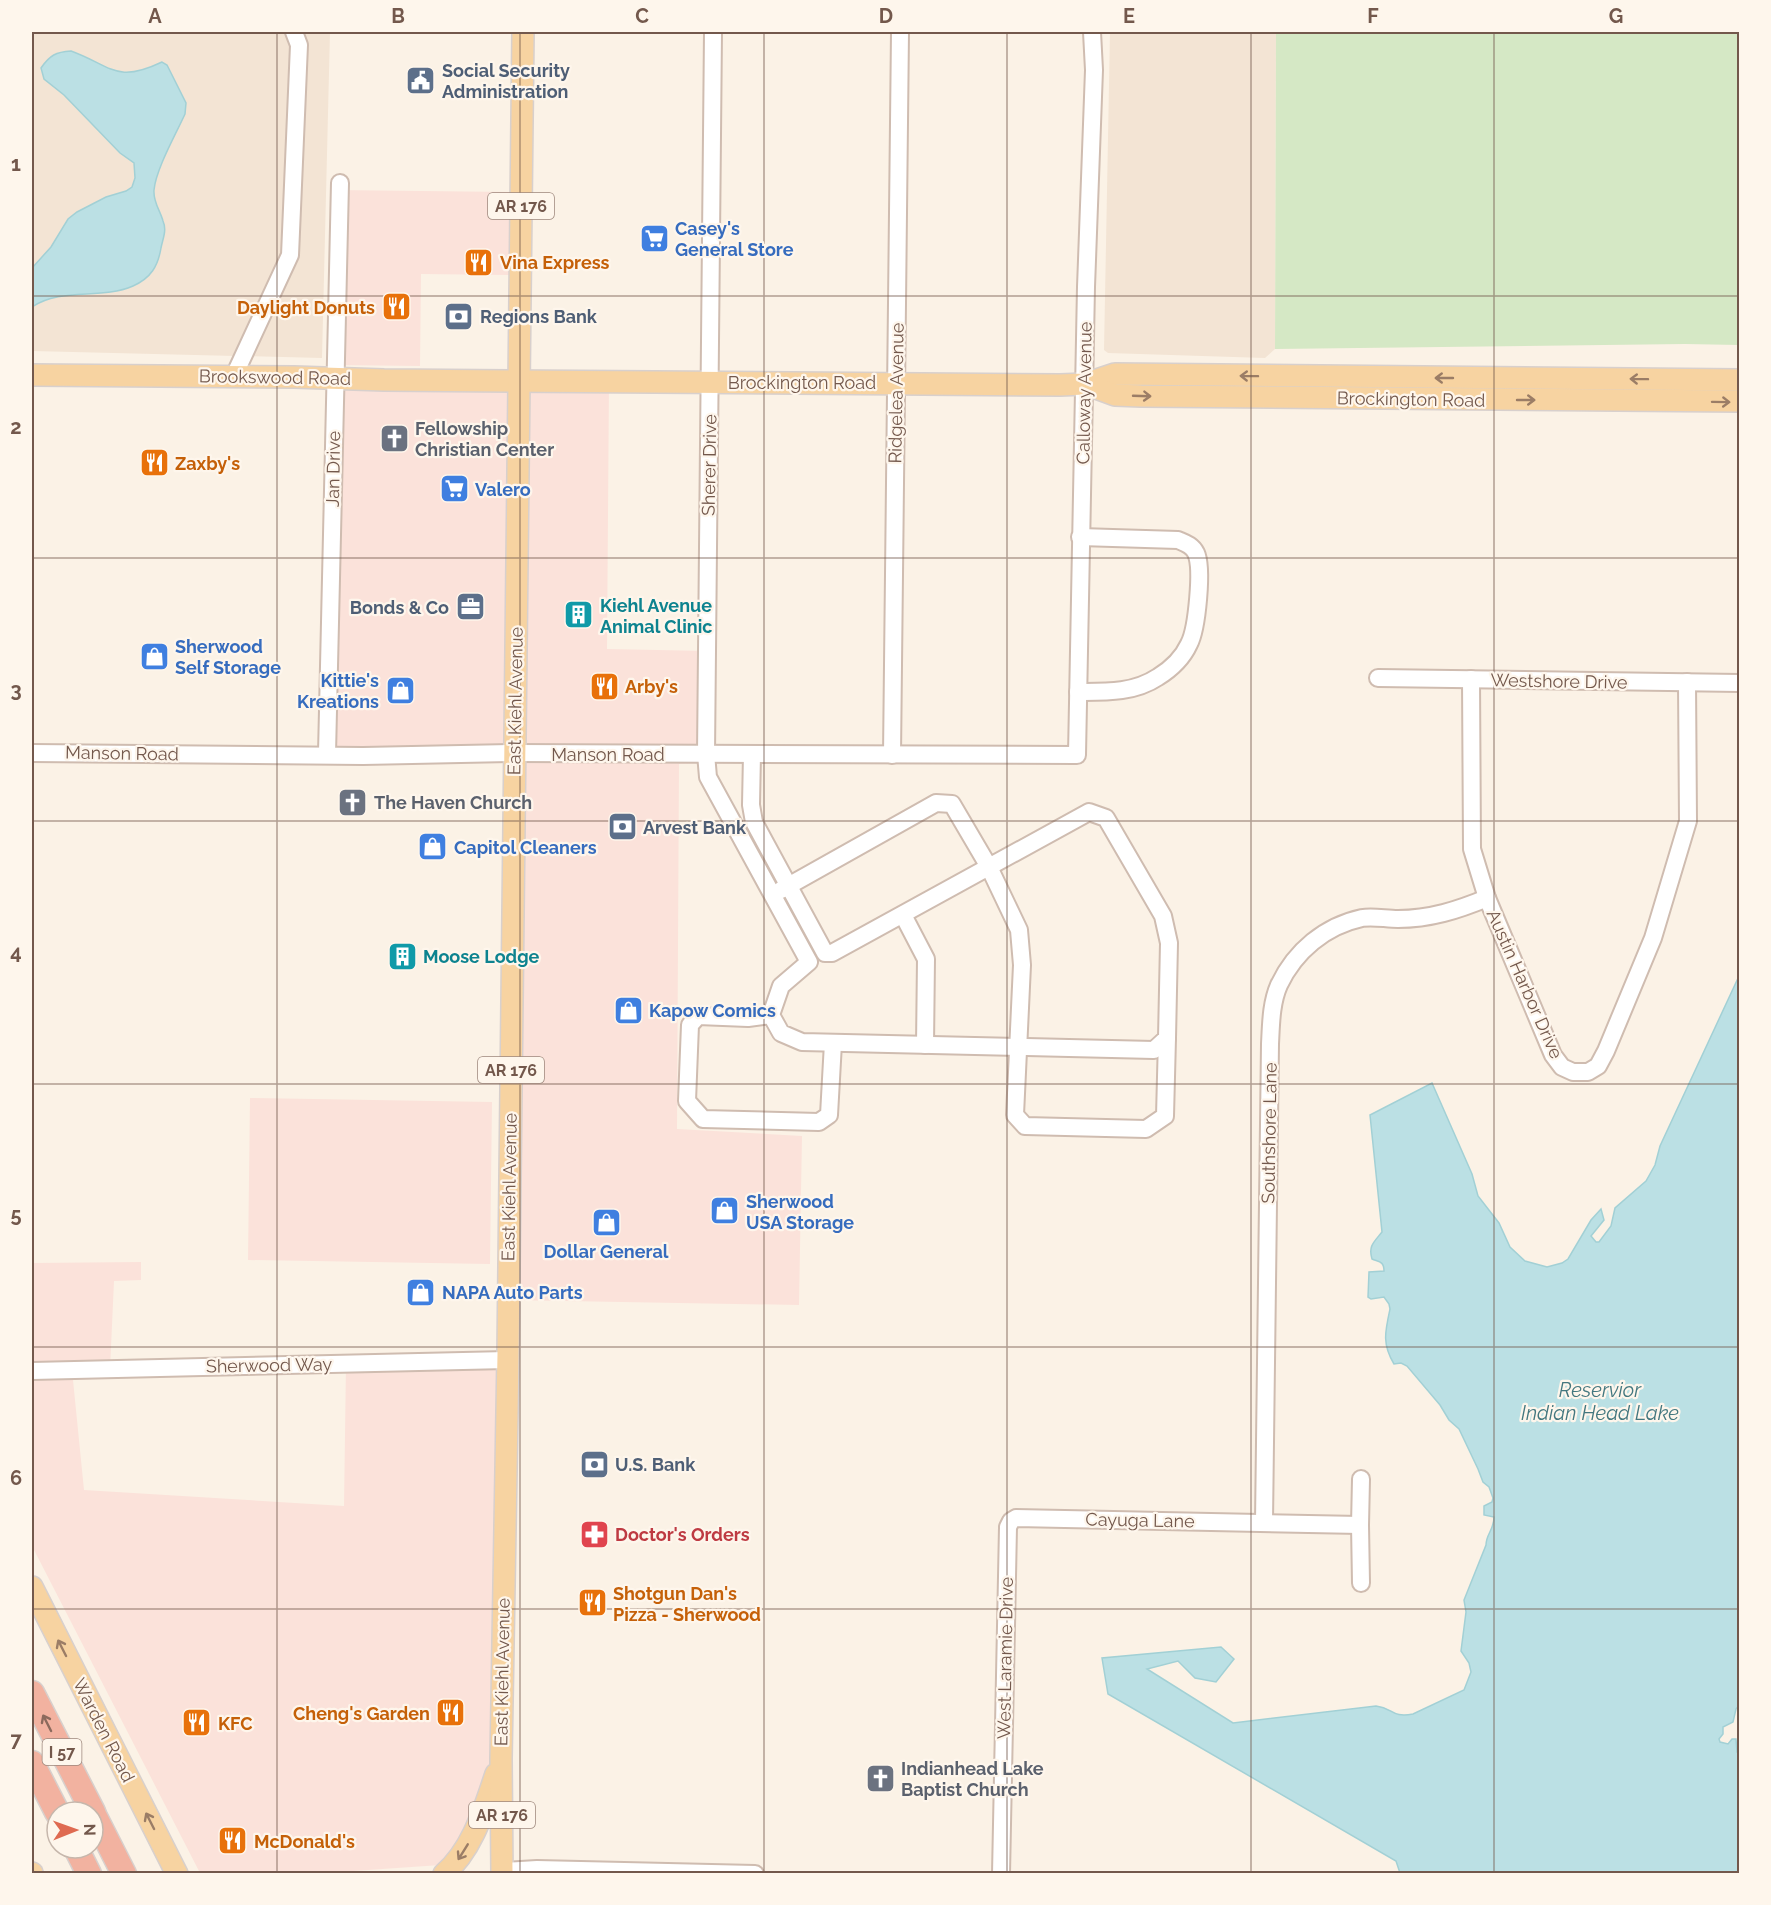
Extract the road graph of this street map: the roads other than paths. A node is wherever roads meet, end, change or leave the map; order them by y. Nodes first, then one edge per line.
1 (294, 32) edge
2 (523, 32) edge
3 (713, 32) edge
4 (900, 32) edge
5 (1092, 32) edge
6 (340, 183) dead end
7 (32, 375) edge
8 (234, 376) junction
9 (334, 378) junction
10 (518, 380) junction
11 (1740, 380) edge
12 (710, 381) junction
13 (896, 382) junction
14 (1085, 384) junction
15 (1740, 401) edge
16 (1080, 537) junction
17 (1378, 678) dead end
18 (1471, 680) junction
19 (1687, 682) junction
20 (1740, 683) edge
21 (1078, 692) junction
22 (32, 753) edge
23 (514, 753) junction
24 (327, 754) junction
25 (706, 754) junction
26 (752, 754) junction
27 (892, 755) junction
28 (1077, 755) joint
29 (750, 805) junction
30 (726, 811) junction
31 (761, 834) junction
32 (744, 843) junction
33 (989, 867) junction
34 (789, 886) junction
35 (772, 895) junction
36 (1487, 898) junction
37 (903, 915) junction
38 (825, 953) junction
39 (809, 962) junction
40 (771, 1015) junction
41 (1167, 1038) junction
42 (833, 1043) junction
43 (925, 1045) junction
44 (1017, 1047) junction
45 (507, 1360) junction
46 (32, 1371) edge
47 (1361, 1479) dead end
48 (1016, 1518) joint
49 (1264, 1522) junction
50 (1360, 1525) junction
51 (1360, 1583) dead end
52 (32, 1587) edge
53 (32, 1693) edge
54 (501, 1759) junction
55 (32, 1762) edge
56 (51, 1800) edge
57 (86, 1800) edge
58 (105, 1837) edge
59 (82, 1860) edge
60 (611, 1872) edge
61 (498, 1873) edge
62 (89, 1874) edge
63 (124, 1874) edge
64 (177, 1874) edge
65 (444, 1874) edge
66 (754, 1874) edge
67 (1001, 1874) edge

1 - 8 street
2 - 10 main road, East Kiehl Avenue / AR 176
3 - 12 street, Sherer Drive
4 - 13 street, Ridgelea Avenue
5 - 14 street, Calloway Avenue
6 - 9 street, Jan Drive
7 - 8 main road, Brookswood Road
8 - 9 main road, Brookswood Road
9 - 10 main road, Brookswood Road
9 - 24 street, Jan Drive
10 - 12 main road, Brockington Road
10 - 23 main road, East Kiehl Avenue / AR 176
11 -> 14 main road, Brockington Road
12 - 13 main road, Brockington Road
12 - 25 street, Sherer Drive
13 - 14 main road, Brockington Road
13 - 27 street, Ridgelea Avenue
14 -> 15 main road, Brockington Road
14 - 16 street, Calloway Avenue
16 - 21 street, Calloway Avenue
16 - 21 street
17 - 18 street, Westshore Drive
18 - 19 street, Westshore Drive
18 - 36 street, Austin Harbor Drive
19 - 20 street, Westshore Drive
19 - 36 street, Austin Harbor Drive
21 - 28 street, Calloway Avenue
22 - 24 street, Manson Road
23 - 24 street, Manson Road
23 - 25 street, Manson Road
23 - 45 main road, East Kiehl Avenue / AR 176
25 - 26 street, Manson Road
25 - 30 street, Sherer Drive
26 - 27 street, Manson Road
26 - 29 street
27 - 28 street, Manson Road
29 - 30 street
29 - 31 street
30 - 32 street, Sherer Drive
31 - 32 street
31 - 34 street
32 - 35 street, Sherer Drive
33 - 34 street
33 - 37 street
33 - 41 street
33 - 44 street
34 - 35 street
34 - 38 street
35 - 39 street, Sherer Drive
36 - 49 street, Southshore Lane
37 - 38 street
37 - 43 street
38 - 39 street
39 - 40 street
40 - 42 street
40 - 42 street
41 - 44 street
41 - 44 street
42 - 43 street
43 - 44 street
45 - 46 street, Sherwood Way
45 - 54 main road, East Kiehl Avenue / AR 176
47 - 50 street
48 - 49 street, Cayuga Lane
48 - 67 street, West Laramie Drive
49 - 50 street, Cayuga Lane
50 - 51 street
64 -> 52 main road, Warden Road
57 -> 53 highway, I 57
54 - 61 main road, East Kiehl Avenue / AR 176
54 -> 65 main road
55 - 56 highway, I 57
58 - 63 highway, I 57
59 - 62 highway
60 - 61 street
60 - 66 street

